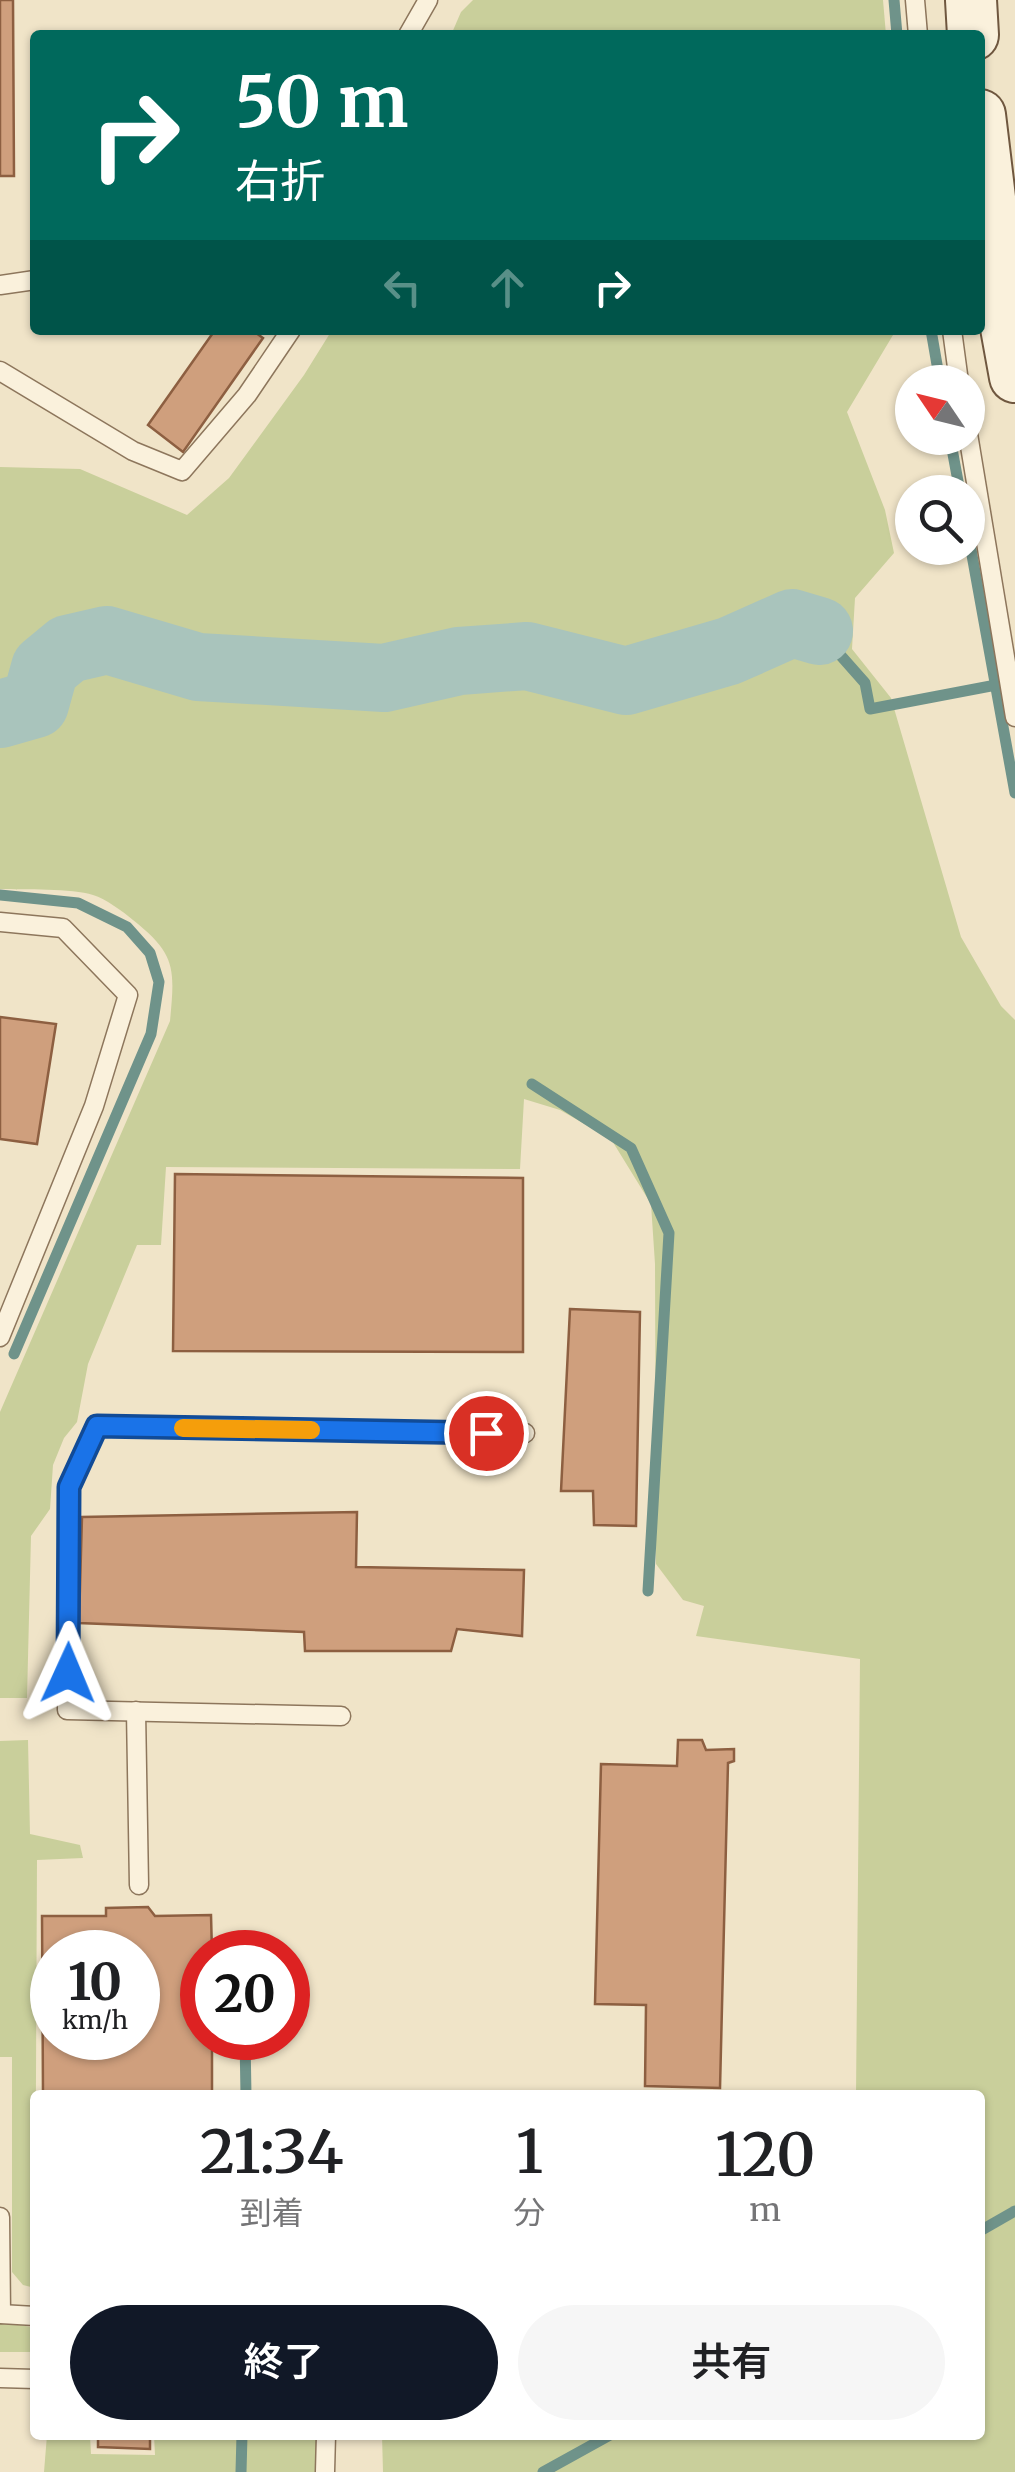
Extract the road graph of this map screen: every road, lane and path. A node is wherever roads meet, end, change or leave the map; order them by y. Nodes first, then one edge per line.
1 (428, 0) edge
2 (915, 0) edge
3 (970, 0) edge
4 (411, 30) edge
5 (918, 30) edge
6 (973, 30) edge
7 (985, 156) edge
8 (30, 281) edge
9 (0, 285) edge
10 (288, 335) edge
11 (953, 335) edge
12 (956, 365) edge
13 (0, 371) edge
14 (1015, 376) edge
15 (971, 455) edge
16 (1015, 717) edge
17 (0, 922) edge
18 (0, 1337) edge
19 (525, 1433) dead end
20 (136, 1711) junction
21 (341, 1716) dead end
22 (139, 1886) dead end
23 (0, 2217) edge
24 (0, 2314) edge
25 (30, 2316) edge
26 (0, 2378) edge
27 (30, 2379) edge
28 (326, 2440) edge
29 (325, 2472) edge

1 - 4 lane
2 - 5 lane
3 - 6 street
7 - 14 street
8 - 9 lane
10 - 13 lane
11 - 12 lane
15 - 16 lane
17 - 18 lane
19 - 20 lane
20 - 21 lane
20 - 22 lane
23 - 24 lane
24 - 25 lane
26 - 27 lane
28 - 29 lane

